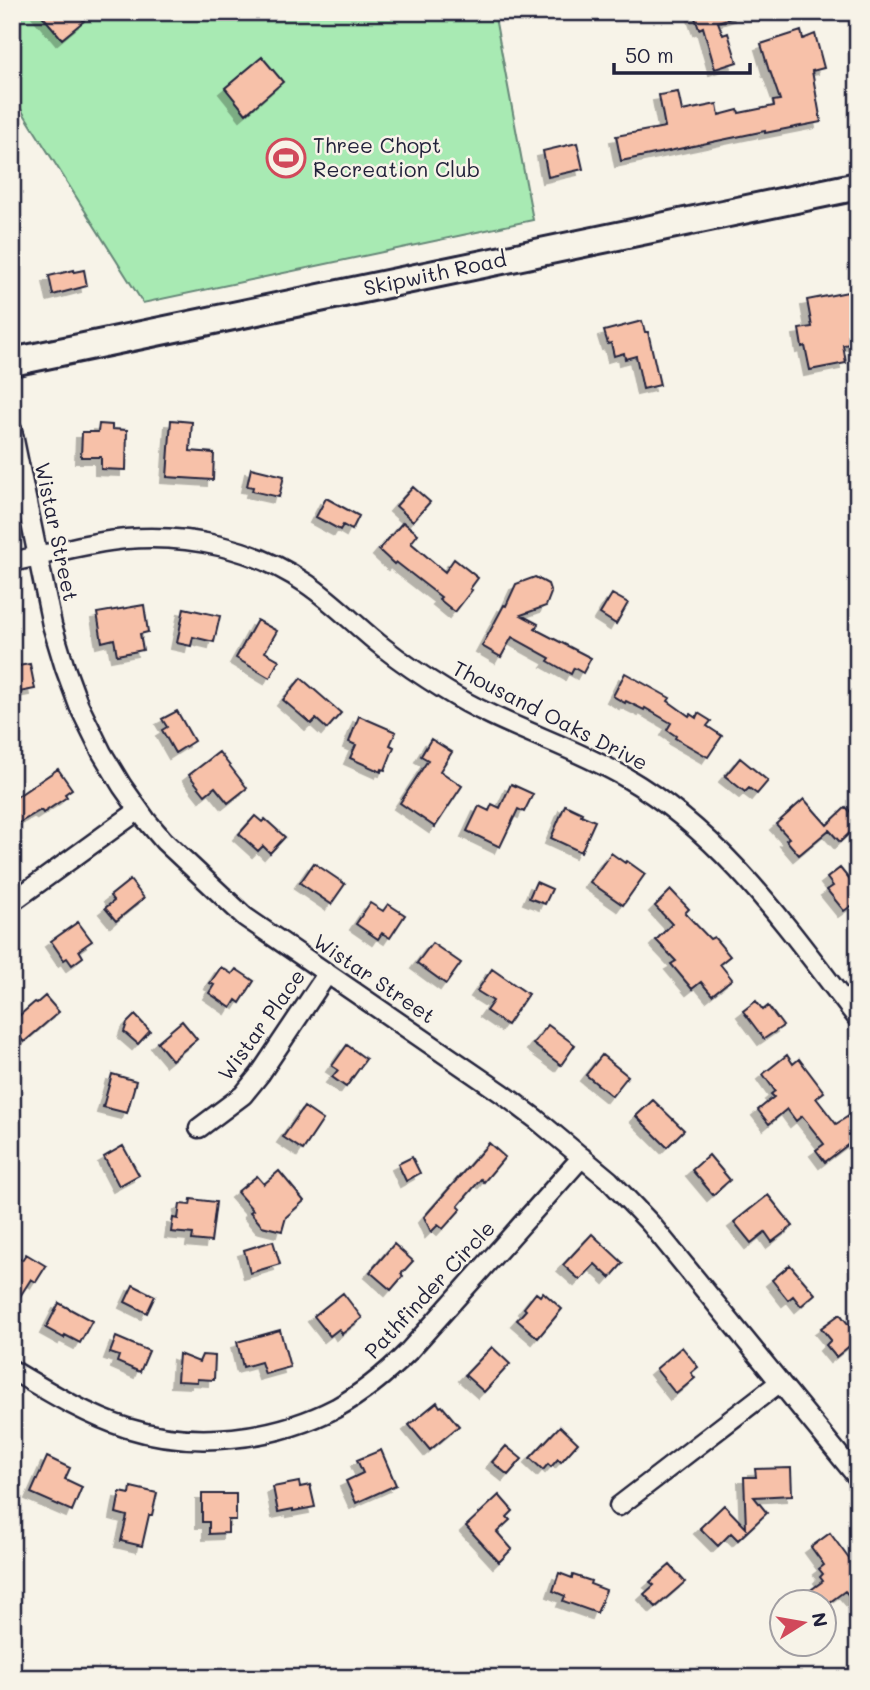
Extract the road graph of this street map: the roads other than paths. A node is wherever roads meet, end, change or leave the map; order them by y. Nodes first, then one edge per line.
1 (858, 186) edge
2 (12, 362) edge
3 (12, 430) edge
4 (38, 556) junction
5 (12, 562) edge
6 (139, 810) junction
7 (12, 902) edge
8 (327, 974) junction
9 (858, 1019) edge
10 (200, 1128) dead end
11 (582, 1157) junction
12 (12, 1370) edge
13 (780, 1382) junction
14 (858, 1478) edge
15 (619, 1506) dead end

1 - 2 main road, Skipwith Road
3 - 4 street, Wistar Street
4 - 5 street
4 - 6 street, Wistar Street
4 - 9 street, Thousand Oaks Drive
6 - 7 street
6 - 8 street, Wistar Street
8 - 10 street, Wistar Place
8 - 11 street, Wistar Street
11 - 12 street, Pathfinder Circle
11 - 13 street, Wistar Street
13 - 14 street, Wistar Street
13 - 15 street

